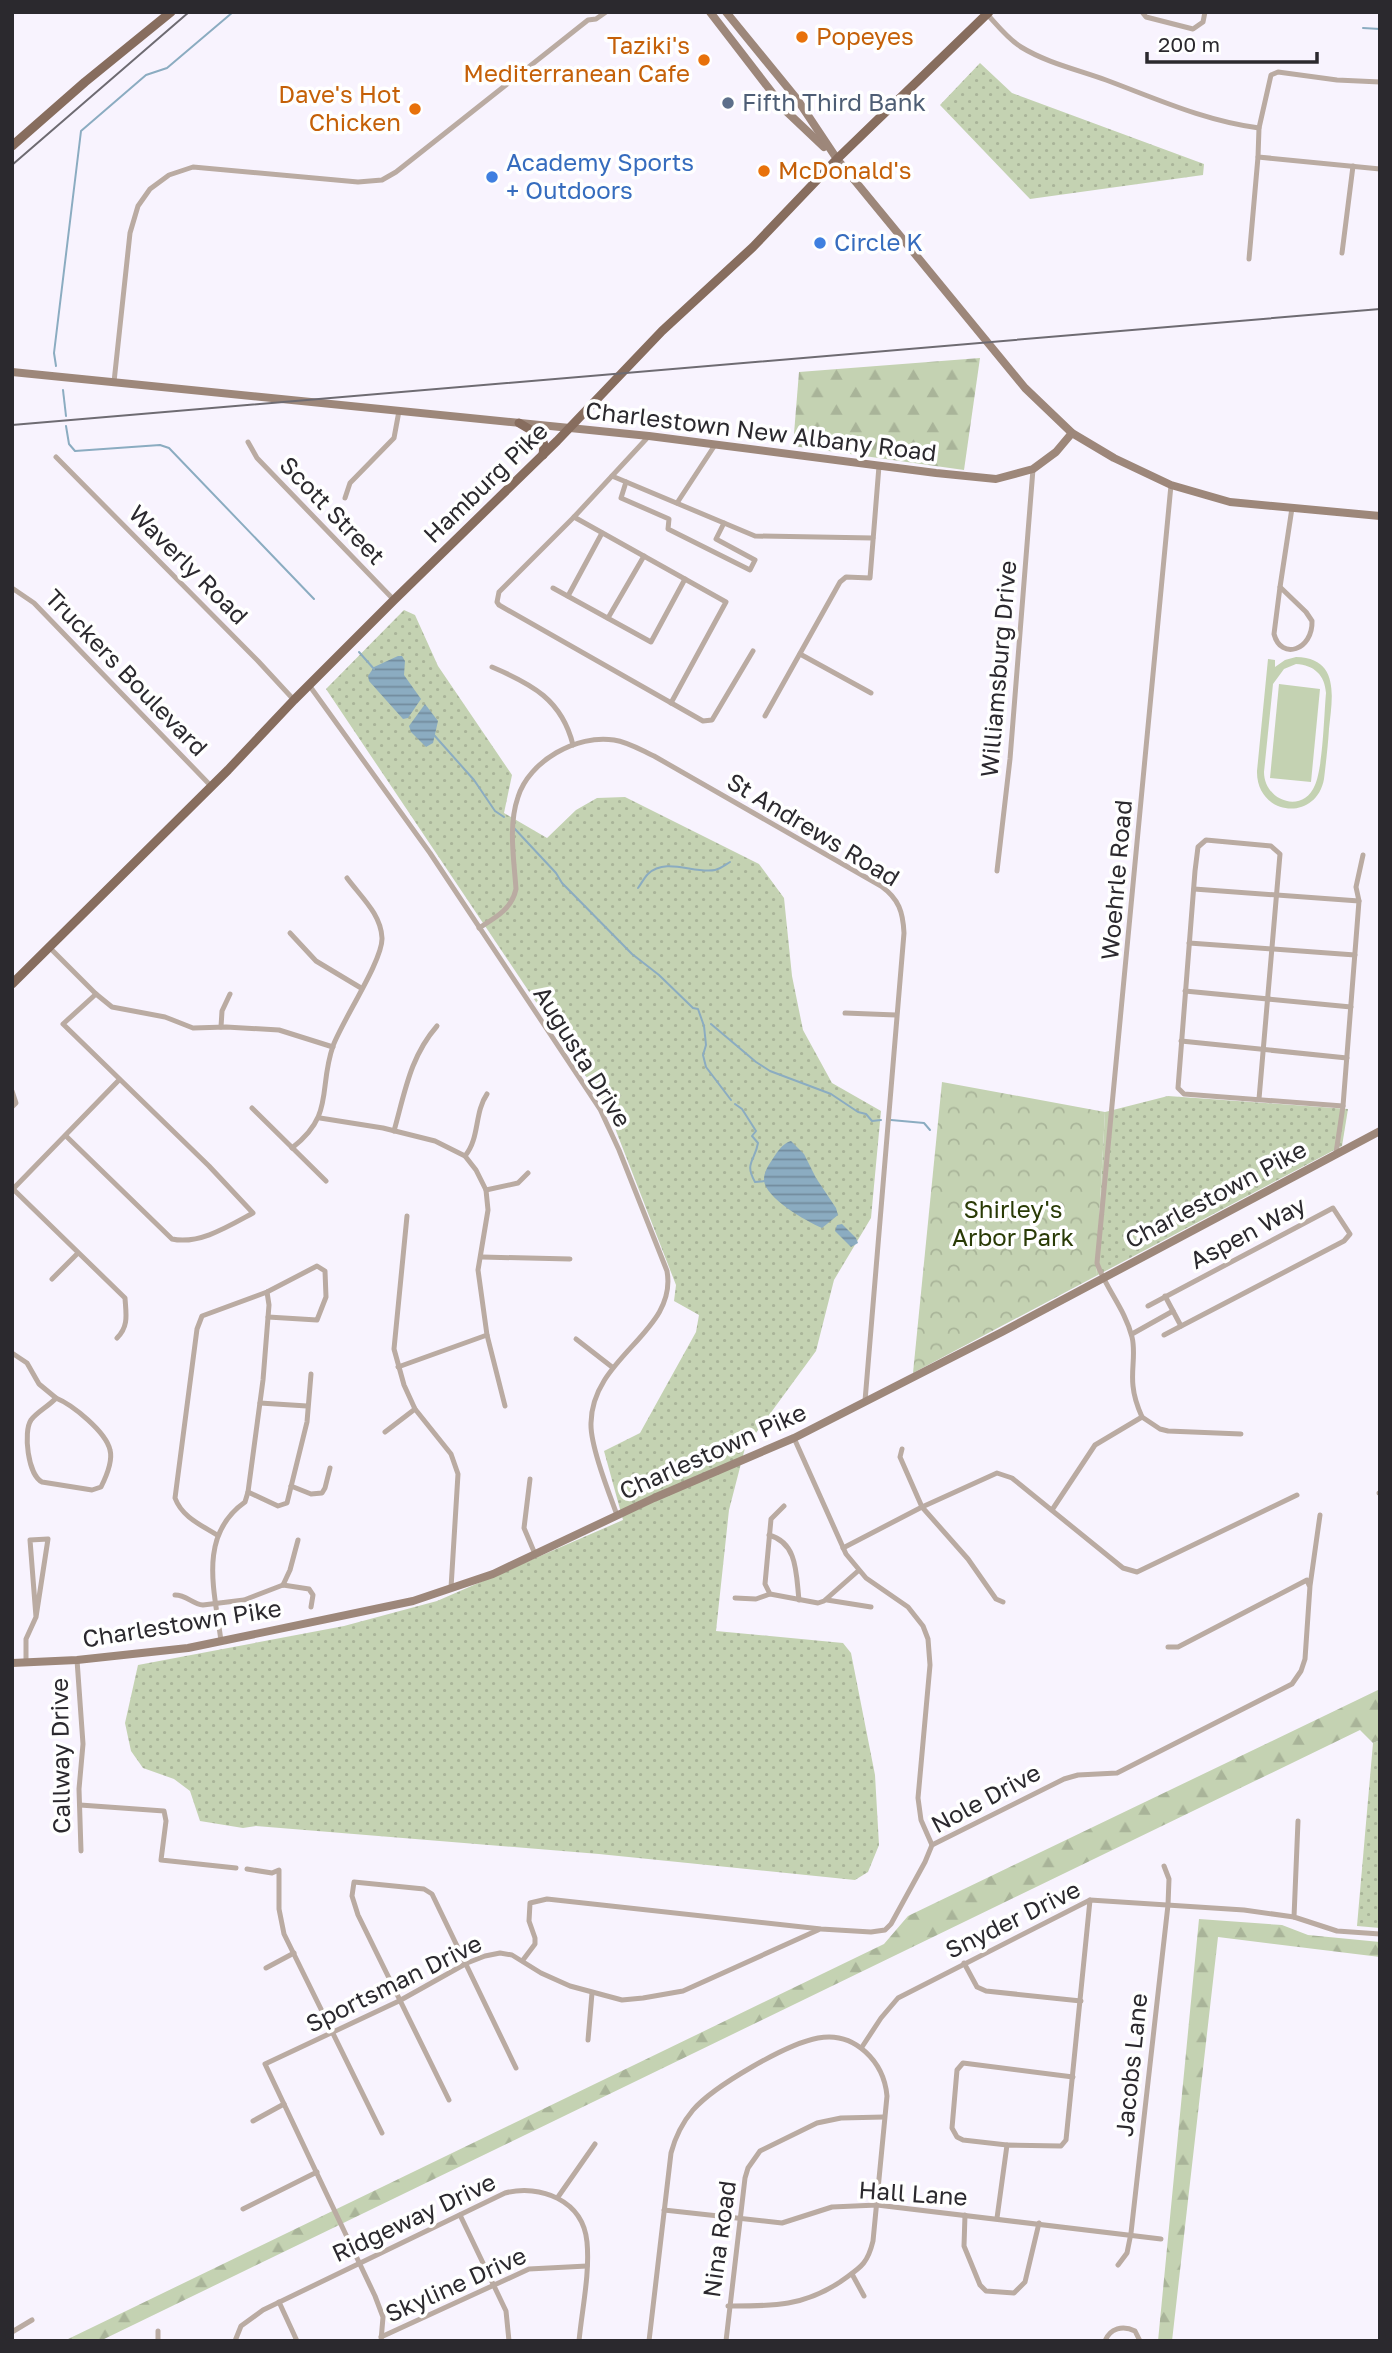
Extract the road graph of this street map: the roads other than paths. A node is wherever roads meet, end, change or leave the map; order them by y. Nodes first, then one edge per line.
1 (171, 12) edge
2 (590, 12) edge
3 (606, 12) edge
4 (710, 12) edge
5 (726, 12) edge
6 (1142, 12) edge
7 (1205, 12) edge
8 (988, 13) edge
9 (588, 20) junction
10 (1380, 82) edge
11 (1259, 128) junction
12 (12, 146) edge
13 (1258, 157) junction
14 (837, 159) junction
15 (1353, 166) junction
16 (1380, 169) edge
17 (1342, 253) dead end
18 (1249, 259) dead end
19 (12, 372) edge
20 (114, 382) junction
21 (399, 411) junction
22 (519, 423) junction
23 (569, 428) junction
24 (1072, 433) junction
25 (649, 436) junction
26 (248, 442) dead end
27 (715, 445) junction
28 (542, 455) junction
29 (55, 457) dead end
30 (879, 466) junction
31 (1033, 470) junction
32 (612, 476) junction
33 (626, 482) junction
34 (1171, 485) junction
35 (345, 498) dead end
36 (677, 503) junction
37 (1292, 508) junction
38 (1380, 516) edge
39 (574, 517) junction
40 (724, 523) junction
41 (603, 533) junction
42 (873, 538) junction
43 (644, 556) junction
44 (685, 579) junction
45 (1280, 587) junction
46 (12, 588) edge
47 (553, 588) dead end
48 (568, 596) junction
49 (394, 600) junction
50 (608, 618) junction
51 (753, 651) dead end
52 (800, 654) junction
53 (492, 667) dead end
54 (309, 685) junction
55 (871, 693) dead end
56 (294, 700) junction
57 (671, 704) junction
58 (765, 716) dead end
59 (573, 745) junction
60 (211, 786) junction
61 (1363, 855) dead end
62 (997, 871) dead end
63 (347, 878) dead end
64 (1194, 889) junction
65 (1276, 895) junction
66 (1359, 901) junction
67 (479, 928) junction
68 (290, 933) dead end
69 (1189, 943) junction
70 (50, 947) junction
71 (1271, 949) junction
72 (1355, 955) junction
73 (12, 984) edge
74 (361, 988) junction
75 (1185, 991) junction
76 (96, 994) junction
77 (230, 994) dead end
78 (1266, 999) junction
79 (1351, 1007) junction
80 (845, 1013) dead end
81 (896, 1015) junction
82 (437, 1026) dead end
83 (221, 1027) junction
84 (1181, 1041) junction
85 (333, 1047) junction
86 (1262, 1049) junction
87 (1347, 1058) junction
88 (119, 1079) junction
89 (12, 1091) edge
90 (487, 1094) dead end
91 (1259, 1099) junction
92 (1343, 1106) junction
93 (12, 1107) edge
94 (252, 1108) dead end
95 (320, 1118) junction
96 (394, 1130) junction
97 (1380, 1131) edge
98 (66, 1136) junction
99 (292, 1148) junction
100 (1336, 1153) junction
101 (465, 1156) junction
102 (528, 1173) dead end
103 (326, 1181) dead end
104 (13, 1189) edge
105 (486, 1191) junction
106 (407, 1216) dead end
107 (77, 1254) junction
108 (482, 1257) junction
109 (570, 1258) dead end
110 (1102, 1277) junction
111 (52, 1279) dead end
112 (267, 1292) junction
113 (1166, 1296) junction
114 (1148, 1306) dead end
115 (1172, 1310) junction
116 (268, 1317) junction
117 (1181, 1326) junction
118 (1131, 1333) junction
119 (487, 1335) junction
120 (1164, 1335) dead end
121 (117, 1338) dead end
122 (576, 1339) dead end
123 (12, 1353) edge
124 (398, 1367) junction
125 (612, 1367) junction
126 (311, 1374) dead end
127 (56, 1398) junction
128 (865, 1402) junction
129 (260, 1404) junction
130 (307, 1406) junction
131 (505, 1406) dead end
132 (415, 1409) junction
133 (1142, 1418) junction
134 (385, 1432) dead end
135 (1241, 1434) dead end
136 (794, 1438) junction
137 (902, 1449) dead end
138 (330, 1468) dead end
139 (530, 1479) dead end
140 (291, 1486) junction
141 (248, 1492) junction
142 (1297, 1495) dead end
143 (784, 1506) dead end
144 (922, 1507) junction
145 (1052, 1510) junction
146 (617, 1515) junction
147 (1320, 1515) dead end
148 (217, 1535) junction
149 (769, 1535) junction
150 (298, 1539) dead end
151 (843, 1548) junction
152 (535, 1554) junction
153 (858, 1571) junction
154 (283, 1585) junction
155 (1310, 1586) junction
156 (451, 1588) junction
157 (770, 1594) junction
158 (176, 1595) dead end
159 (735, 1598) dead end
160 (799, 1600) junction
161 (827, 1600) junction
162 (1003, 1602) dead end
163 (216, 1604) junction
164 (311, 1607) dead end
165 (872, 1607) dead end
166 (36, 1617) junction
167 (221, 1641) junction
168 (1168, 1647) dead end
169 (77, 1660) junction
170 (26, 1662) junction
171 (12, 1663) edge
172 (80, 1805) junction
173 (1298, 1821) dead end
174 (932, 1845) junction
175 (80, 1851) dead end
176 (1164, 1866) dead end
177 (236, 1868) dead end
178 (247, 1869) dead end
179 (1090, 1900) junction
180 (1168, 1905) junction
181 (1294, 1917) junction
182 (821, 1930) junction
183 (1380, 1934) edge
184 (294, 1954) junction
185 (523, 1960) junction
186 (467, 1963) junction
187 (964, 1963) junction
188 (266, 1968) dead end
189 (592, 1993) junction
190 (399, 2001) junction
191 (1081, 2001) junction
192 (332, 2031) junction
193 (588, 2040) dead end
194 (862, 2047) junction
195 (516, 2068) dead end
196 (1073, 2077) junction
197 (449, 2100) dead end
198 (284, 2104) junction
199 (884, 2117) junction
200 (253, 2121) dead end
201 (382, 2133) dead end
202 (595, 2144) dead end
203 (1007, 2145) junction
204 (317, 2172) junction
205 (558, 2197) junction
206 (877, 2205) junction
207 (243, 2209) dead end
208 (664, 2210) junction
209 (460, 2215) junction
210 (965, 2215) junction
211 (998, 2218) junction
212 (739, 2219) junction
213 (1039, 2223) junction
214 (1131, 2236) junction
215 (1161, 2239) dead end
216 (359, 2263) junction
217 (1118, 2265) dead end
218 (587, 2266) junction
219 (852, 2274) junction
220 (494, 2284) junction
221 (864, 2296) dead end
222 (279, 2302) junction
223 (728, 2306) junction
224 (32, 2320) dead end
225 (158, 2331) dead end
226 (12, 2332) edge
227 (381, 2339) edge
228 (158, 2341) edge
229 (235, 2341) edge
230 (297, 2341) edge
231 (509, 2341) edge
232 (579, 2341) edge
233 (649, 2341) edge
234 (726, 2341) edge
235 (1105, 2341) edge
236 (1140, 2341) edge

1 - 12 main road
2 - 9 street
3 - 9 street
4 - 14 main road
5 - 14 main road
6 - 7 street
8 - 11 street
8 - 14 main road, Hamburg Pike
9 - 20 street
10 - 11 street
11 - 13 street
13 - 15 street
13 - 18 street
14 - 23 main road, Hamburg Pike
14 - 24 main road
15 - 16 street
15 - 17 street
19 - 20 main road, Charlestown New Albany Road
20 - 21 main road, Charlestown New Albany Road
21 - 22 main road, Charlestown New Albany Road
21 - 35 street
22 - 23 main road, Charlestown New Albany Road
22 - 28 main road
23 - 25 main road, Charlestown New Albany Road
23 - 28 main road, Hamburg Pike
24 - 31 main road, Charlestown New Albany Road
24 - 34 main road
25 - 27 main road, Charlestown New Albany Road
25 - 32 street
26 - 49 street, Scott Street
27 - 30 main road, Charlestown New Albany Road
27 - 36 street
28 - 49 main road, Hamburg Pike
29 - 56 street, Waverly Road
30 - 31 main road, Charlestown New Albany Road
30 - 42 street
31 - 62 street, Williamsburg Drive
32 - 33 street
32 - 39 street
33 - 36 street
33 - 40 street
34 - 37 main road
34 - 110 street, Woehrle Road
36 - 40 street
37 - 38 main road
37 - 45 street
39 - 41 street
39 - 57 street
40 - 42 street
41 - 43 street
41 - 48 street
42 - 52 street
43 - 44 street
43 - 50 street
44 - 50 street
44 - 57 street
45 - 45 street
46 - 60 street, Truckers Boulevard
47 - 48 street
48 - 50 street
49 - 54 main road, Hamburg Pike
51 - 57 street
52 - 55 street
52 - 58 street
53 - 59 street
54 - 56 main road, Hamburg Pike
54 - 67 street, Augusta Drive
56 - 60 main road, Hamburg Pike
59 - 67 street, St Andrews Road
59 - 81 street, St Andrews Road
60 - 70 main road, Hamburg Pike
61 - 66 street
63 - 74 street
64 - 65 street
64 - 65 street
64 - 69 street
65 - 66 street
65 - 71 street
66 - 72 street
67 - 125 street, Augusta Drive
68 - 74 street
69 - 71 street
69 - 75 street
70 - 73 main road, Hamburg Pike
70 - 76 street
71 - 72 street
71 - 78 street
72 - 79 street
74 - 85 street
75 - 78 street
75 - 84 street
76 - 83 street
76 - 88 street
77 - 83 street
78 - 79 street
78 - 86 street
79 - 87 street
80 - 81 street
81 - 128 street, St Andrews Road
82 - 96 street
83 - 85 street
84 - 86 street
84 - 91 street
85 - 95 street
86 - 87 street
86 - 91 street
87 - 92 street
88 - 98 street
88 - 98 street
89 - 93 street
90 - 101 street
91 - 92 street
92 - 100 street
94 - 99 street
95 - 96 street
95 - 99 street
96 - 101 street
97 - 100 main road, Charlestown Pike
98 - 104 street
99 - 103 street
100 - 110 main road, Charlestown Pike
101 - 105 street
102 - 105 street
104 - 107 street
105 - 108 street
106 - 124 street
107 - 111 street
107 - 121 street
108 - 109 street
108 - 119 street
110 - 118 street
110 - 128 main road, Charlestown Pike
112 - 116 street
112 - 116 street
112 - 148 street
113 - 114 street, Aspen Way
113 - 115 street
113 - 117 street, Aspen Way
115 - 117 street
115 - 118 street
116 - 129 street
117 - 120 street, Aspen Way
118 - 133 street
119 - 124 street
119 - 131 street
122 - 125 street
123 - 127 street
124 - 132 street
125 - 146 street, Augusta Drive
126 - 130 street
127 - 127 street
128 - 136 main road, Charlestown Pike
129 - 130 street
129 - 141 street
130 - 140 street
132 - 134 street
132 - 156 street
133 - 135 street
133 - 145 street
136 - 146 main road, Charlestown Pike
136 - 151 street
137 - 144 street
138 - 140 street
139 - 152 street
140 - 141 street
141 - 148 street
142 - 145 street
143 - 149 street
144 - 145 street
144 - 151 street
144 - 162 street
146 - 152 main road, Charlestown Pike
147 - 155 street, Nole Drive
148 - 163 street
149 - 157 street
149 - 160 street
150 - 154 street
151 - 153 street
152 - 156 main road, Charlestown Pike
153 - 161 street
153 - 174 street
154 - 163 street
154 - 164 street
155 - 168 street
155 - 174 street, Nole Drive
156 - 167 main road, Charlestown Pike
157 - 159 street
157 - 160 street
158 - 163 street
160 - 161 street
161 - 165 street
163 - 167 street
166 - 166 street
166 - 170 street
167 - 169 main road, Charlestown Pike
169 - 170 main road, Charlestown Pike
169 - 172 street, Callway Drive
170 - 171 main road, Charlestown Pike
172 - 175 street, Callway Drive
172 - 177 street
173 - 181 street
174 - 182 street, Nole Drive
176 - 180 street, Jacobs Lane
178 - 184 street
179 - 180 street, Snyder Drive
179 - 187 street, Snyder Drive
179 - 191 street
180 - 181 street, Snyder Drive
180 - 214 street, Jacobs Lane
181 - 183 street, Snyder Drive
182 - 185 street, Nole Drive
182 - 189 street, Sportsman Drive
184 - 188 street
184 - 192 street
185 - 186 street, Sportsman Drive
185 - 189 street, Sportsman Drive
186 - 190 street, Sportsman Drive
186 - 190 street
186 - 195 street
187 - 191 street
187 - 194 street, Snyder Drive
189 - 193 street
190 - 192 street, Sportsman Drive
190 - 197 street
191 - 196 street
192 - 198 street, Sportsman Drive
192 - 201 street
194 - 199 street
194 - 208 street
196 - 203 street
196 - 203 street
198 - 200 street
198 - 204 street, Sportsman Drive
199 - 206 street
199 - 212 street, Nina Road
202 - 205 street
203 - 211 street
204 - 207 street
204 - 216 street, Sportsman Drive
205 - 209 street, Ridgeway Drive
205 - 218 street
206 - 210 street, Hall Lane
206 - 212 street, Hall Lane
206 - 219 street
208 - 212 street, Hall Lane
208 - 233 street
209 - 216 street, Ridgeway Drive
209 - 220 street
210 - 211 street, Hall Lane
210 - 213 street
211 - 213 street, Hall Lane
212 - 223 street, Nina Road
213 - 214 street, Hall Lane
214 - 215 street, Hall Lane
214 - 217 street, Jacobs Lane
216 - 222 street, Ridgeway Drive
216 - 227 street, Sportsman Drive
218 - 220 street, Skyline Drive
218 - 232 street
219 - 221 street
219 - 223 street
220 - 227 street, Skyline Drive
220 - 231 street
222 - 229 street, Ridgeway Drive
222 - 230 street
223 - 234 street, Nina Road
224 - 226 street
225 - 228 street
235 - 236 street

